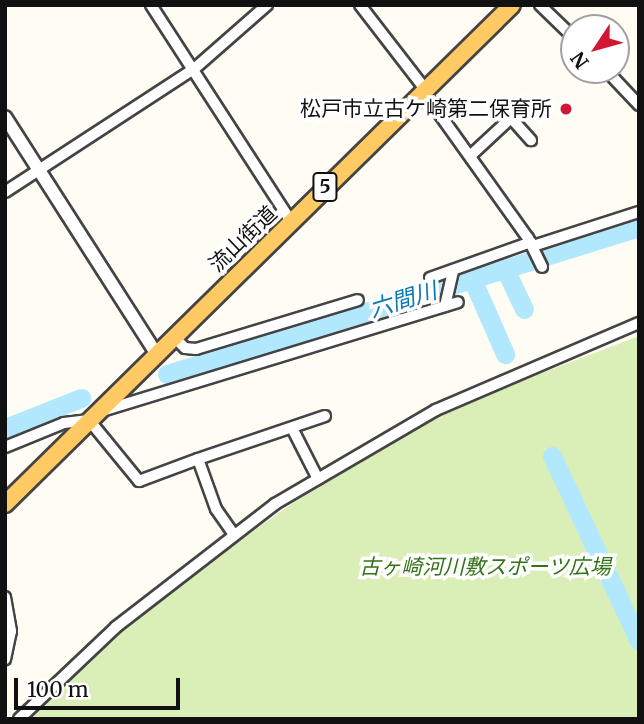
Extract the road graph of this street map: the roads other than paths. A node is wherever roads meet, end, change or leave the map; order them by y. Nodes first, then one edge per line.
1 (151, 5) edge
2 (268, 5) edge
3 (360, 5) edge
4 (512, 5) edge
5 (540, 5) edge
6 (560, 24) edge
7 (194, 69) junction
8 (619, 84) edge
9 (424, 90) junction
10 (639, 105) edge
11 (5, 117) edge
12 (531, 140) dead end
13 (470, 156) junction
14 (40, 171) junction
15 (5, 192) edge
16 (639, 212) edge
17 (291, 221) junction
18 (532, 244) junction
19 (542, 267) dead end
20 (453, 271) junction
21 (430, 278) dead end
22 (358, 299) dead end
23 (458, 302) dead end
24 (445, 306) junction
25 (639, 323) edge
26 (173, 336) junction
27 (156, 353) junction
28 (325, 416) dead end
29 (91, 417) junction
30 (292, 428) junction
31 (5, 447) edge
32 (198, 458) junction
33 (318, 479) junction
34 (5, 505) edge
35 (233, 533) junction
36 (5, 597) edge
37 (5, 659) edge
38 (19, 719) edge

1 - 7 street
2 - 7 street
3 - 9 street
4 - 9 main road, 流山街道 / 5
5 - 6 street
7 - 14 street
7 - 17 street
8 - 10 street
9 - 13 street
9 - 17 main road, 流山街道 / 5
11 - 14 street
12 - 13 street
13 - 18 street
14 - 15 street
14 - 27 street
16 - 18 street
17 - 26 main road, 流山街道 / 5
18 - 19 street
18 - 20 street
20 - 21 street
20 - 24 street
22 - 26 street
23 - 24 street
24 - 29 street
25 - 33 street
26 - 27 main road, 流山街道 / 5
27 - 29 main road, 流山街道 / 5
28 - 30 street
29 - 31 street
29 - 32 street
29 - 34 main road, 流山街道 / 5
30 - 32 street
30 - 33 street
32 - 35 street
33 - 35 street
35 - 38 street
36 - 37 street

